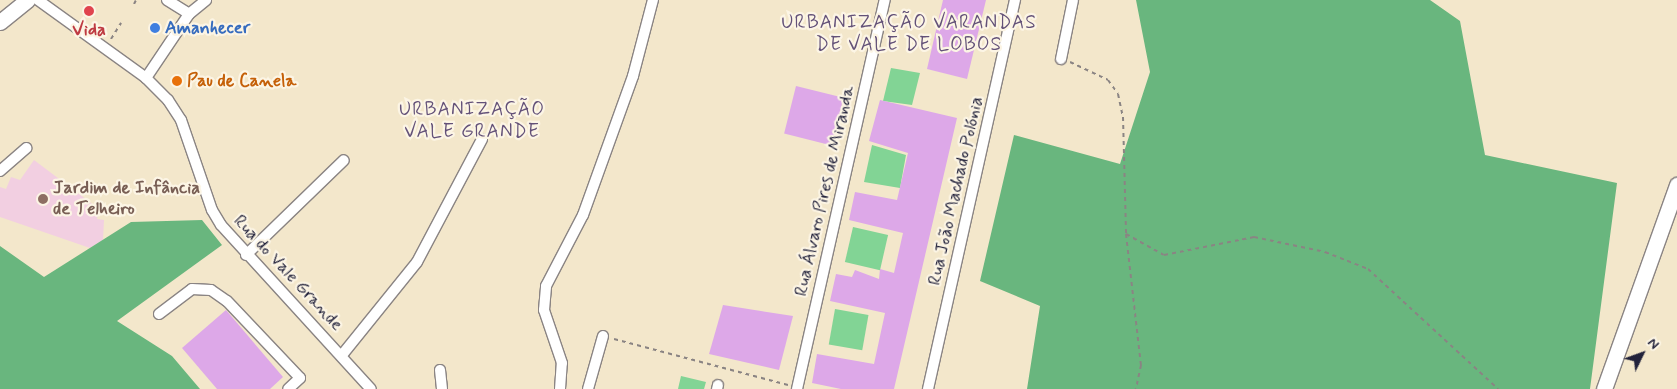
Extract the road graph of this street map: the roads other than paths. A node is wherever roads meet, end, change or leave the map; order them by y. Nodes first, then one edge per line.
1 (27, 0) edge
2 (38, 0) edge
3 (166, 0) edge
4 (206, 0) edge
5 (654, 0) edge
6 (885, 0) edge
7 (1015, 0) edge
8 (1073, 0) edge
9 (189, 14) junction
10 (0, 22) edge
11 (1061, 59) road end
12 (146, 78) junction
13 (482, 139) dead end
14 (26, 148) dead end
15 (344, 160) dead end
16 (0, 171) edge
17 (1677, 185) edge
18 (246, 255) junction
19 (159, 314) dead end
20 (604, 336) road end
21 (342, 355) junction
22 (440, 370) dead end
23 (800, 388) edge
24 (288, 389) edge
25 (370, 389) edge
26 (442, 389) edge
27 (560, 389) edge
28 (588, 389) edge
29 (928, 389) edge
30 (1604, 389) edge

1 - 10 main road
2 - 12 street, Rua do Vale Grande
3 - 9 street
4 - 9 street
5 - 27 street
6 - 23 street, Rua Álvaro Pires de Miranda
7 - 29 street, Rua João Machado Polónia
8 - 11 street
9 - 12 street
12 - 18 street, Rua do Vale Grande
13 - 21 street
14 - 16 street
15 - 18 street
17 - 30 main road
18 - 21 street, Rua do Vale Grande
19 - 24 street
20 - 28 street
21 - 25 street, Rua do Vale Grande
22 - 26 street

